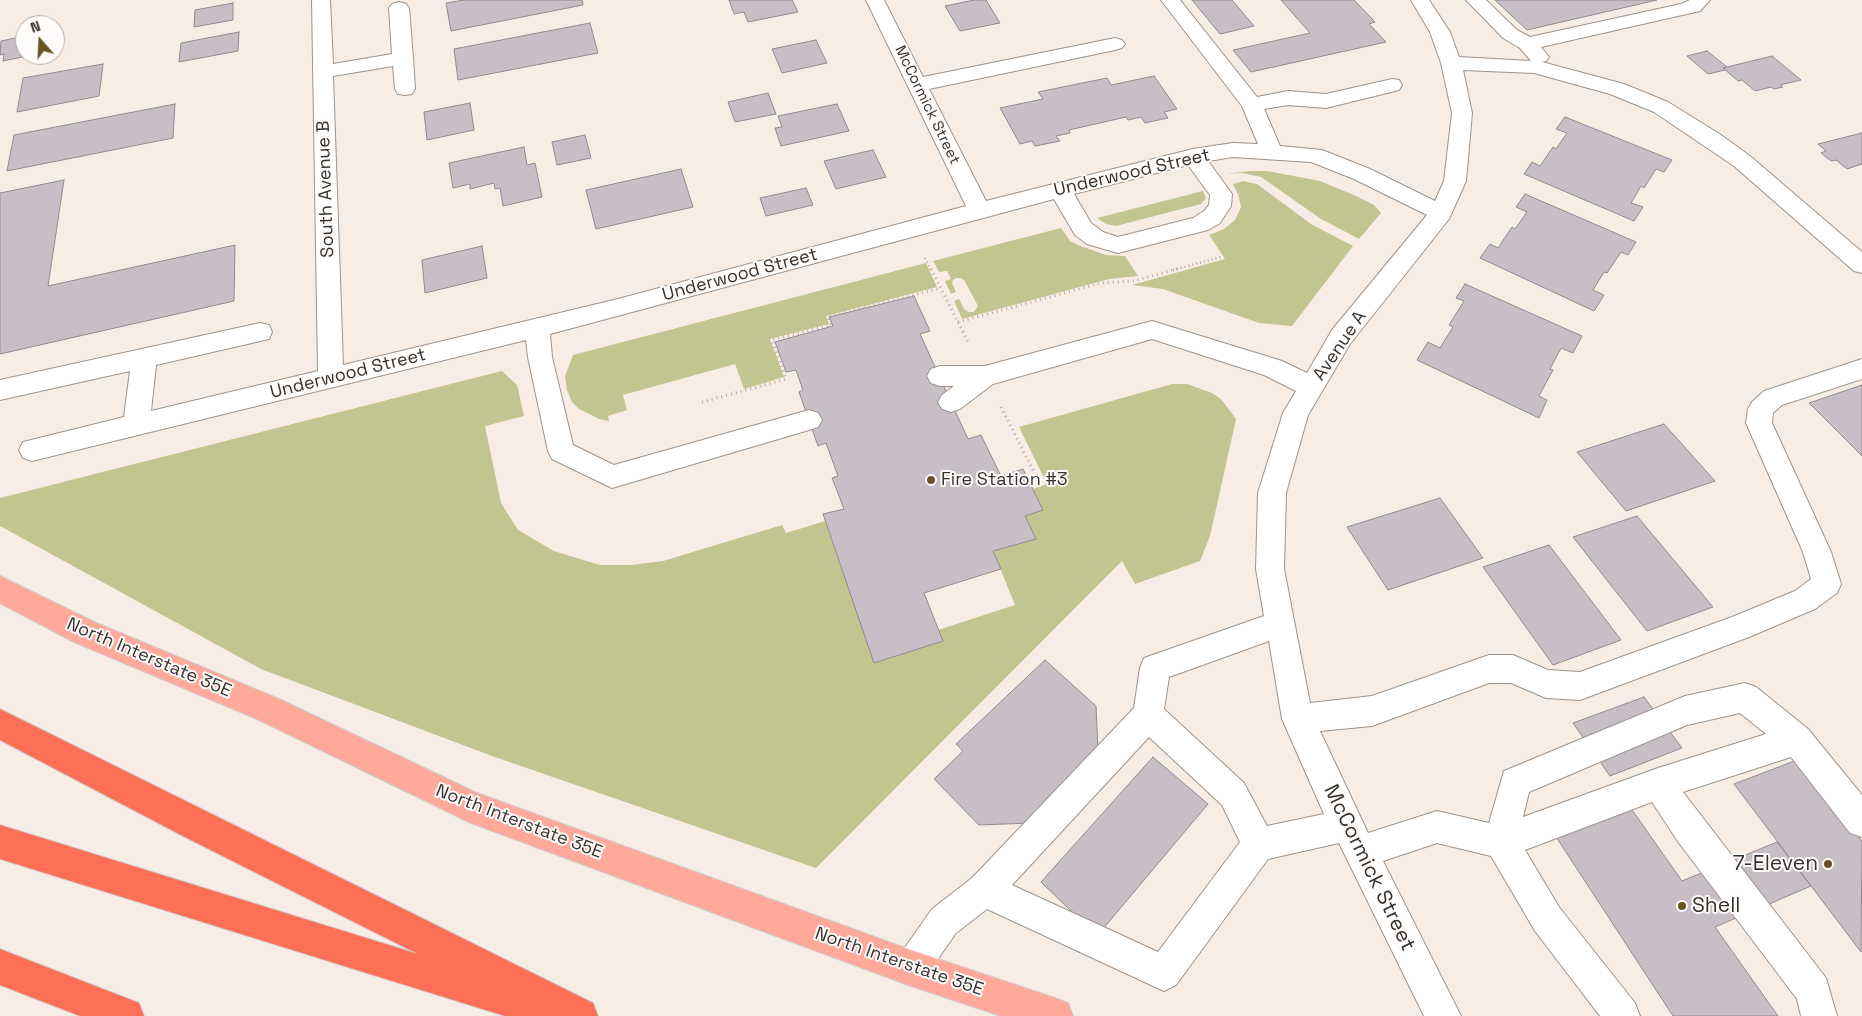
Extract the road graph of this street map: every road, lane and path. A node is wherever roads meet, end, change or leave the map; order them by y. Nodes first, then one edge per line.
1 (321, 0) edge
2 (875, 0) edge
3 (1170, 0) edge
4 (1420, 0) edge
5 (1475, 0) edge
6 (1701, 0) edge
7 (399, 8) dead end
8 (1115, 44) dead end
9 (1527, 44) junction
10 (403, 58) junction
11 (1452, 63) junction
12 (1554, 71) junction
13 (323, 72) junction
14 (917, 85) junction
15 (1392, 85) dead end
16 (405, 89) dead end
17 (1252, 104) junction
18 (1272, 152) junction
19 (1193, 156) junction
20 (1060, 189) junction
21 (979, 210) junction
22 (1442, 213) junction
23 (1221, 257) dead end
24 (1862, 265) edge
25 (941, 288) dead end
26 (958, 322) dead end
27 (537, 328) junction
28 (260, 332) dead end
29 (144, 358) junction
30 (1862, 369) edge
31 (940, 376) dead end
32 (985, 376) junction
33 (331, 378) junction
34 (1312, 387) junction
35 (0, 390) edge
36 (702, 402) dead end
37 (951, 402) dead end
38 (809, 420) dead end
39 (136, 425) junction
40 (32, 450) dead end
41 (0, 589) edge
42 (1280, 624) junction
43 (1148, 716) junction
44 (1298, 719) junction
45 (0, 724) edge
46 (1797, 740) junction
47 (1658, 784) junction
48 (1862, 821) edge
49 (1354, 839) junction
50 (0, 842) edge
51 (1501, 842) junction
52 (1259, 844) junction
53 (984, 890) junction
54 (0, 967) edge
55 (912, 968) junction
56 (126, 1016) edge
57 (564, 1016) edge
58 (580, 1016) edge
59 (1055, 1016) edge
60 (1443, 1016) edge
61 (1622, 1016) edge
62 (1819, 1016) edge

1 - 13 street, South Avenue B
2 - 14 street, McCormick Street
3 - 17 street
4 - 11 street, Avenue A
5 - 9 street
6 - 9 street
7 - 10 street
8 - 14 street
9 - 12 street
10 - 13 street
10 - 16 street
11 - 12 street
11 - 22 street, Avenue A
12 - 24 street
13 - 33 street, South Avenue B
14 - 21 street, McCormick Street
15 - 17 street
17 - 18 street
18 - 19 street, Underwood Street
18 - 22 street, Underwood Street
19 - 20 street, Underwood Street
19 - 20 street
20 - 21 street, Underwood Street
21 - 27 street, Underwood Street
22 - 34 street, Avenue A
23 - 26 path
25 - 36 path
27 - 33 street, Underwood Street
27 - 38 street
28 - 29 street
29 - 35 street
29 - 39 street
30 - 44 street
31 - 32 street
32 - 34 street
32 - 37 street
33 - 39 street, Underwood Street
34 - 42 street, Avenue A
39 - 40 street, Underwood Street
41 - 55 main road, North Interstate 35E
42 - 43 street
42 - 44 street, Avenue A
43 - 52 street
43 - 53 street
44 - 49 street, McCormick Street
45 - 58 highway
46 - 47 street
46 - 48 street
46 - 51 street
47 - 51 street
47 - 62 street
49 - 51 street
49 - 52 street
49 - 60 street, McCormick Street
50 - 57 highway
51 - 61 street
52 - 53 street
53 - 55 street
54 - 56 highway
55 - 59 main road, North Interstate 35E

